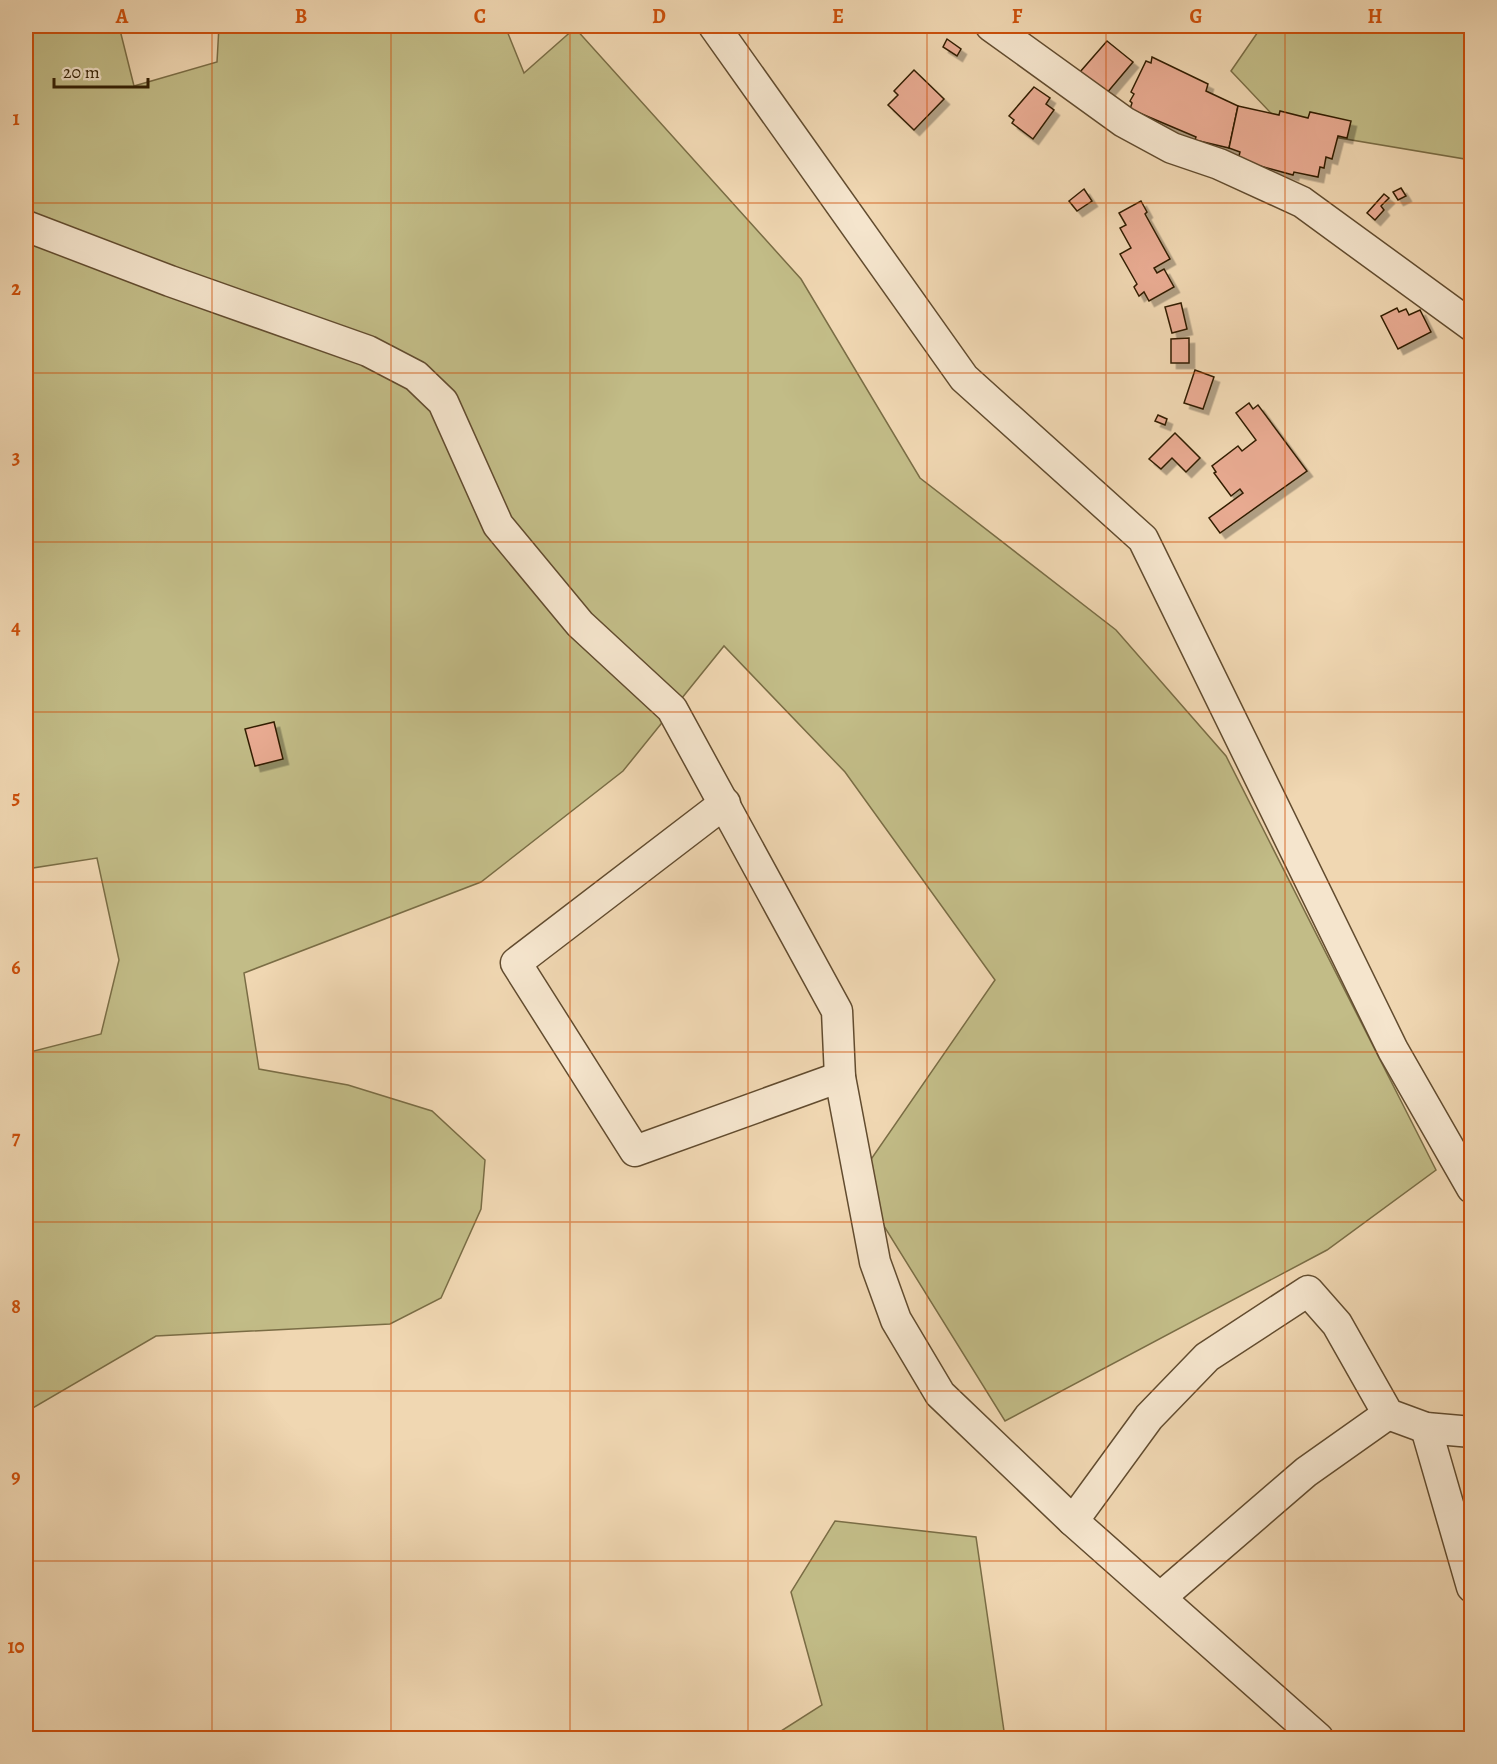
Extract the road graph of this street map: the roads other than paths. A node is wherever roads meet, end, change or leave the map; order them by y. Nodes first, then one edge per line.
1 (714, 26) edge
2 (991, 26) edge
3 (26, 226) edge
4 (1458, 304) edge
5 (1472, 326) edge
6 (724, 803) junction
7 (840, 1077) junction
8 (1472, 1188) edge
9 (1388, 1414) junction
10 (1426, 1428) junction
11 (1472, 1432) edge
12 (1073, 1521) junction
13 (1467, 1556) edge
14 (1472, 1587) edge
15 (1161, 1597) junction
16 (1318, 1738) edge

1 - 8 street
2 - 4 street
3 - 6 street
4 - 5 street
6 - 7 street
6 - 7 street
7 - 12 street
9 - 10 street
9 - 12 street
9 - 15 street
10 - 11 street
10 - 13 street
12 - 15 street
13 - 14 street
15 - 16 street

